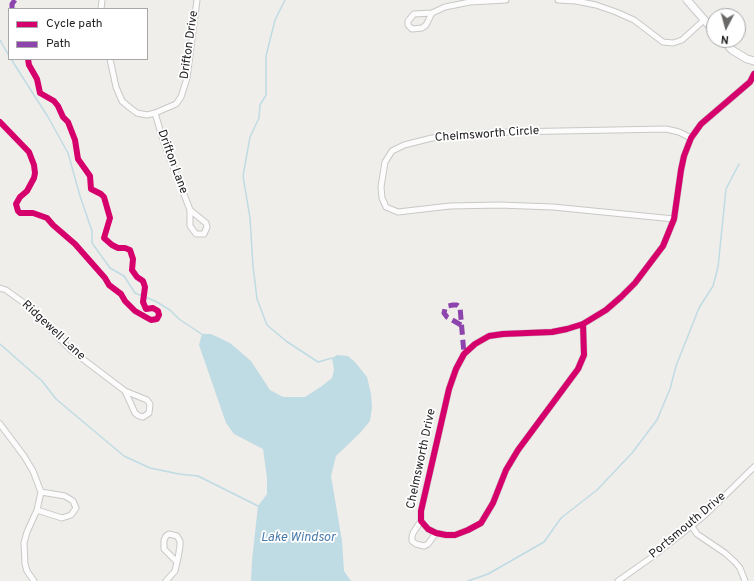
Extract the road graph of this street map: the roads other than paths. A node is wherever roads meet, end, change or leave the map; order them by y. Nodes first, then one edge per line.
1 (197, 0) edge
2 (506, 0) edge
3 (558, 0) edge
4 (576, 0) edge
5 (687, 0) edge
6 (596, 2) edge
7 (432, 13) junction
8 (704, 20) joint
9 (730, 48) edge
10 (110, 60) edge
11 (754, 61) edge
12 (754, 74) edge
13 (155, 113) junction
14 (691, 138) junction
15 (190, 210) junction
16 (674, 219) junction
17 (0, 288) edge
18 (583, 324) junction
19 (125, 391) junction
20 (0, 424) edge
21 (754, 467) edge
22 (41, 492) junction
23 (37, 510) junction
24 (421, 521) junction
25 (691, 525) junction
26 (436, 533) junction
27 (177, 562) junction
28 (34, 581) edge
29 (166, 581) edge
30 (618, 581) edge
31 (745, 581) edge

1 - 13 street, Drifton Drive
2 - 7 street
3 - 4 street
4 - 6 street
5 - 8 street
6 - 8 street
7 - 7 street
9 - 11 street
10 - 13 street, Drifton Drive
12 - 14 street, Chelmsworth Drive
13 - 15 street, Drifton Lane
14 - 16 street, Chelmsworth Drive
14 - 16 street, Chelmsworth Circle
15 - 15 street, Drifton Lane
16 - 18 street, Chelmsworth Drive
17 - 19 street, Ridgewell Lane
18 - 24 street, Chelmsworth Drive
18 - 26 street
19 - 19 street, Ridgewell Lane
20 - 22 street
21 - 25 street, Portsmouth Drive
22 - 23 street
22 - 23 street
23 - 28 street
24 - 26 street, Chelmsworth Drive
24 - 26 street
25 - 30 street, Portsmouth Drive
25 - 31 street
27 - 27 street
27 - 29 street

